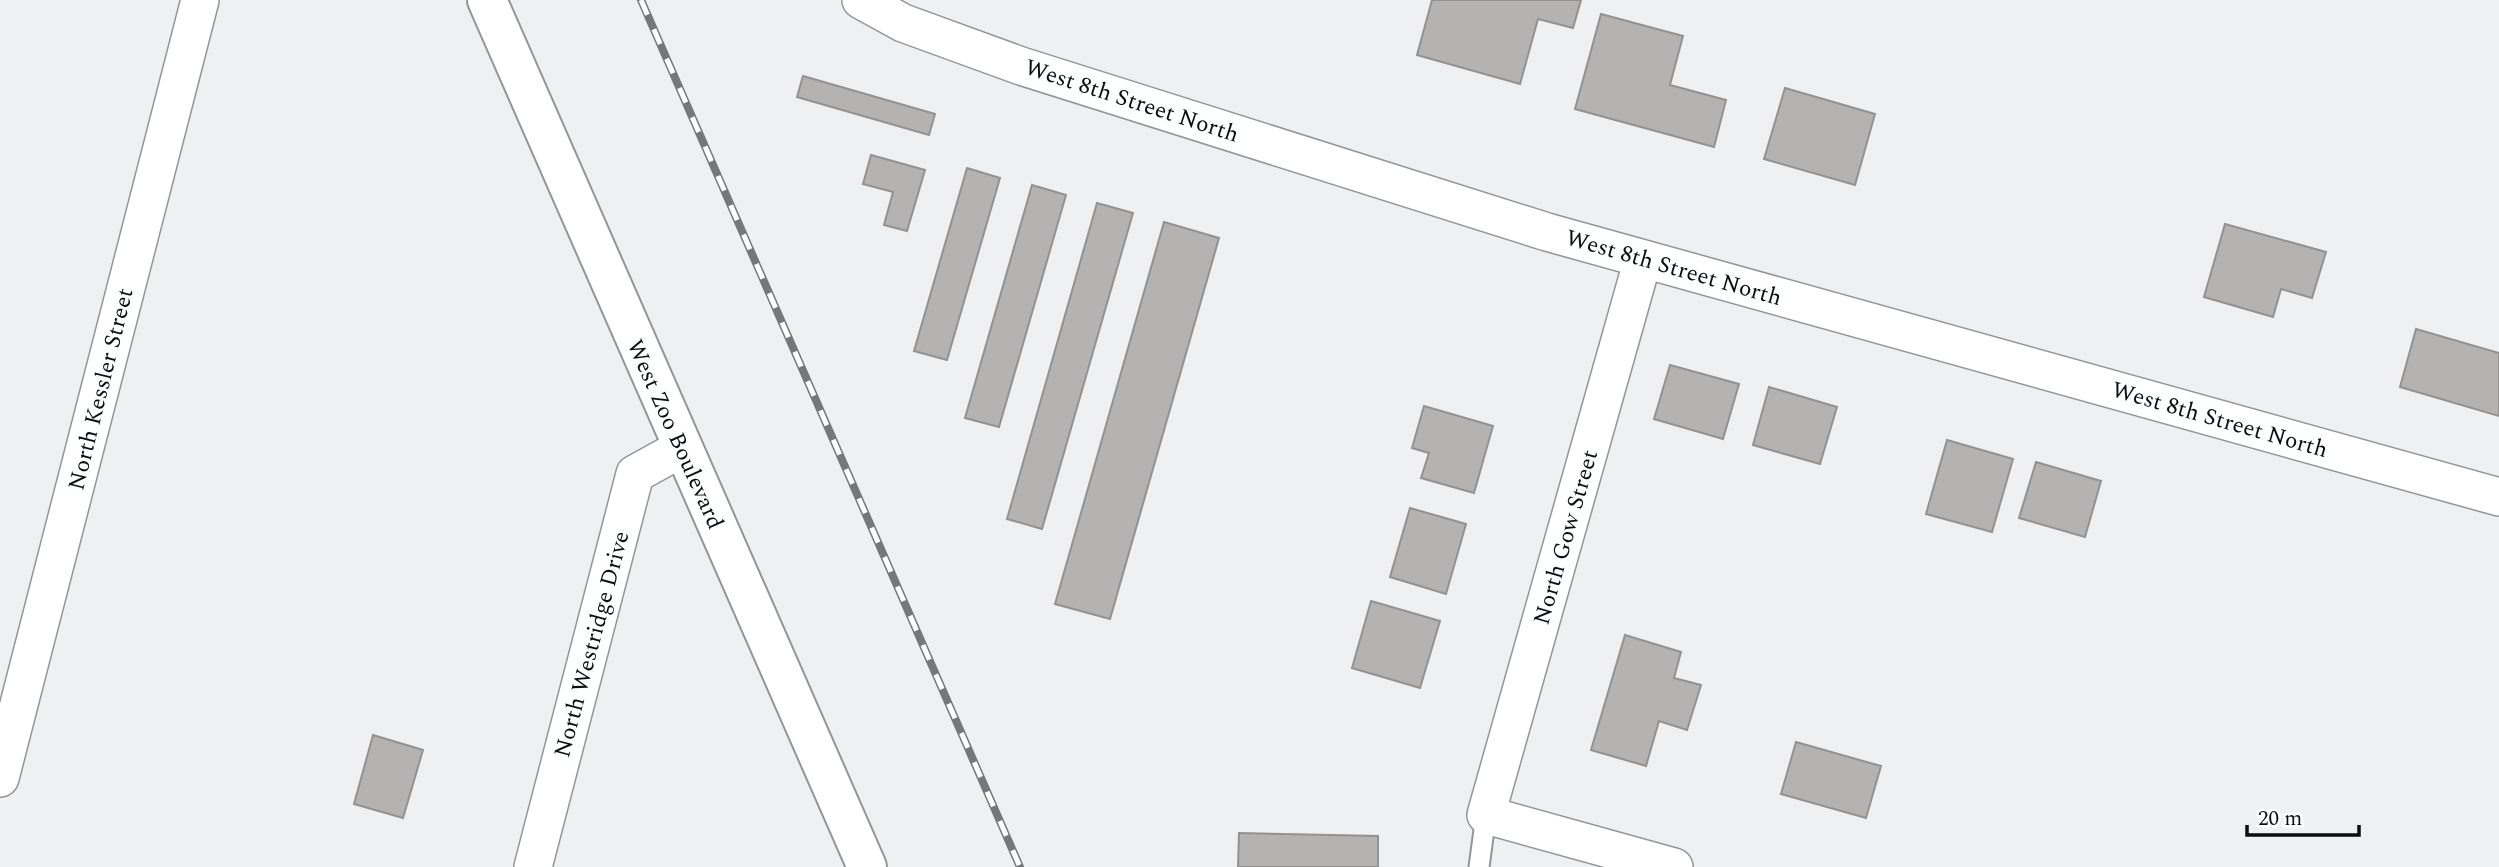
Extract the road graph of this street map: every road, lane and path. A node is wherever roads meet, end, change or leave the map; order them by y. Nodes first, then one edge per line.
1 (200, 0) edge
2 (487, 0) edge
3 (861, 0) edge
4 (1643, 259) junction
5 (682, 447) junction
6 (2499, 497) edge
7 (0, 778) edge
8 (1486, 815) junction
9 (533, 867) edge
10 (867, 867) edge
11 (1479, 867) edge
12 (1674, 867) edge

1 - 7 street, North Kessler Street
2 - 5 main road, West Zoo Boulevard
3 - 4 street, West 8th Street North
4 - 6 street, West 8th Street North
4 - 8 street, North Gow Street
5 - 9 street, North Westridge Drive
5 - 10 main road, West Zoo Boulevard
8 - 11 lane
8 - 12 street

